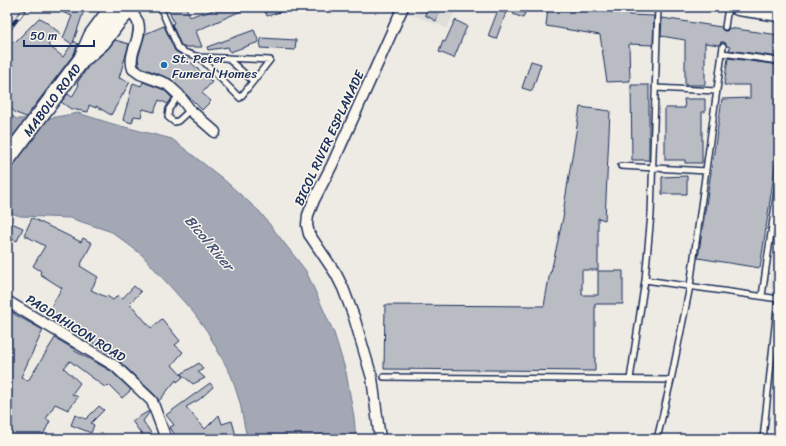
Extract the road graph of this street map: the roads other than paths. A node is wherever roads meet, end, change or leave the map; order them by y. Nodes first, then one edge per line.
1 (160, 7) edge
2 (403, 7) edge
3 (658, 7) edge
4 (728, 7) edge
5 (738, 7) edge
6 (118, 9) edge
7 (779, 13) edge
8 (725, 27) dead end
9 (723, 46) dead end
10 (722, 53) junction
11 (199, 57) junction
12 (227, 58) junction
13 (82, 59) junction
14 (779, 61) edge
15 (253, 81) junction
16 (655, 88) junction
17 (717, 91) junction
18 (179, 95) junction
19 (190, 110) junction
20 (215, 132) dead end
21 (7, 159) edge
22 (621, 166) dead end
23 (653, 167) junction
24 (706, 171) junction
25 (779, 177) edge
26 (644, 280) junction
27 (690, 286) junction
28 (762, 296) junction
29 (778, 298) edge
30 (7, 300) edge
31 (384, 377) dead end
32 (630, 379) junction
33 (671, 380) junction
34 (166, 439) edge
35 (380, 439) edge
36 (657, 439) edge
37 (764, 439) edge

1 - 11 lane
2 - 35 street, BICOL RIVER ESPLANADE
3 - 16 lane
4 - 8 lane
5 - 7 highway
6 - 13 highway, MABOLO ROAD
6 - 13 highway, MABOLO ROAD
6 - 18 street
9 - 10 lane
10 - 14 lane
10 - 17 lane
11 - 12 lane
11 - 15 lane
12 - 15 lane
12 - 15 lane
13 - 21 highway, MABOLO ROAD
16 - 17 lane
16 - 23 lane
17 - 24 lane
18 - 19 street
18 - 19 lane
19 - 20 street
22 - 23 lane
23 - 24 lane
23 - 26 lane
24 - 27 lane
25 - 28 lane
26 - 27 lane
26 - 32 lane
27 - 28 lane
27 - 33 lane
28 - 29 lane
29 - 37 lane
30 - 34 street, PAGDAHICON ROAD
31 - 32 lane
32 - 33 lane
33 - 36 lane

